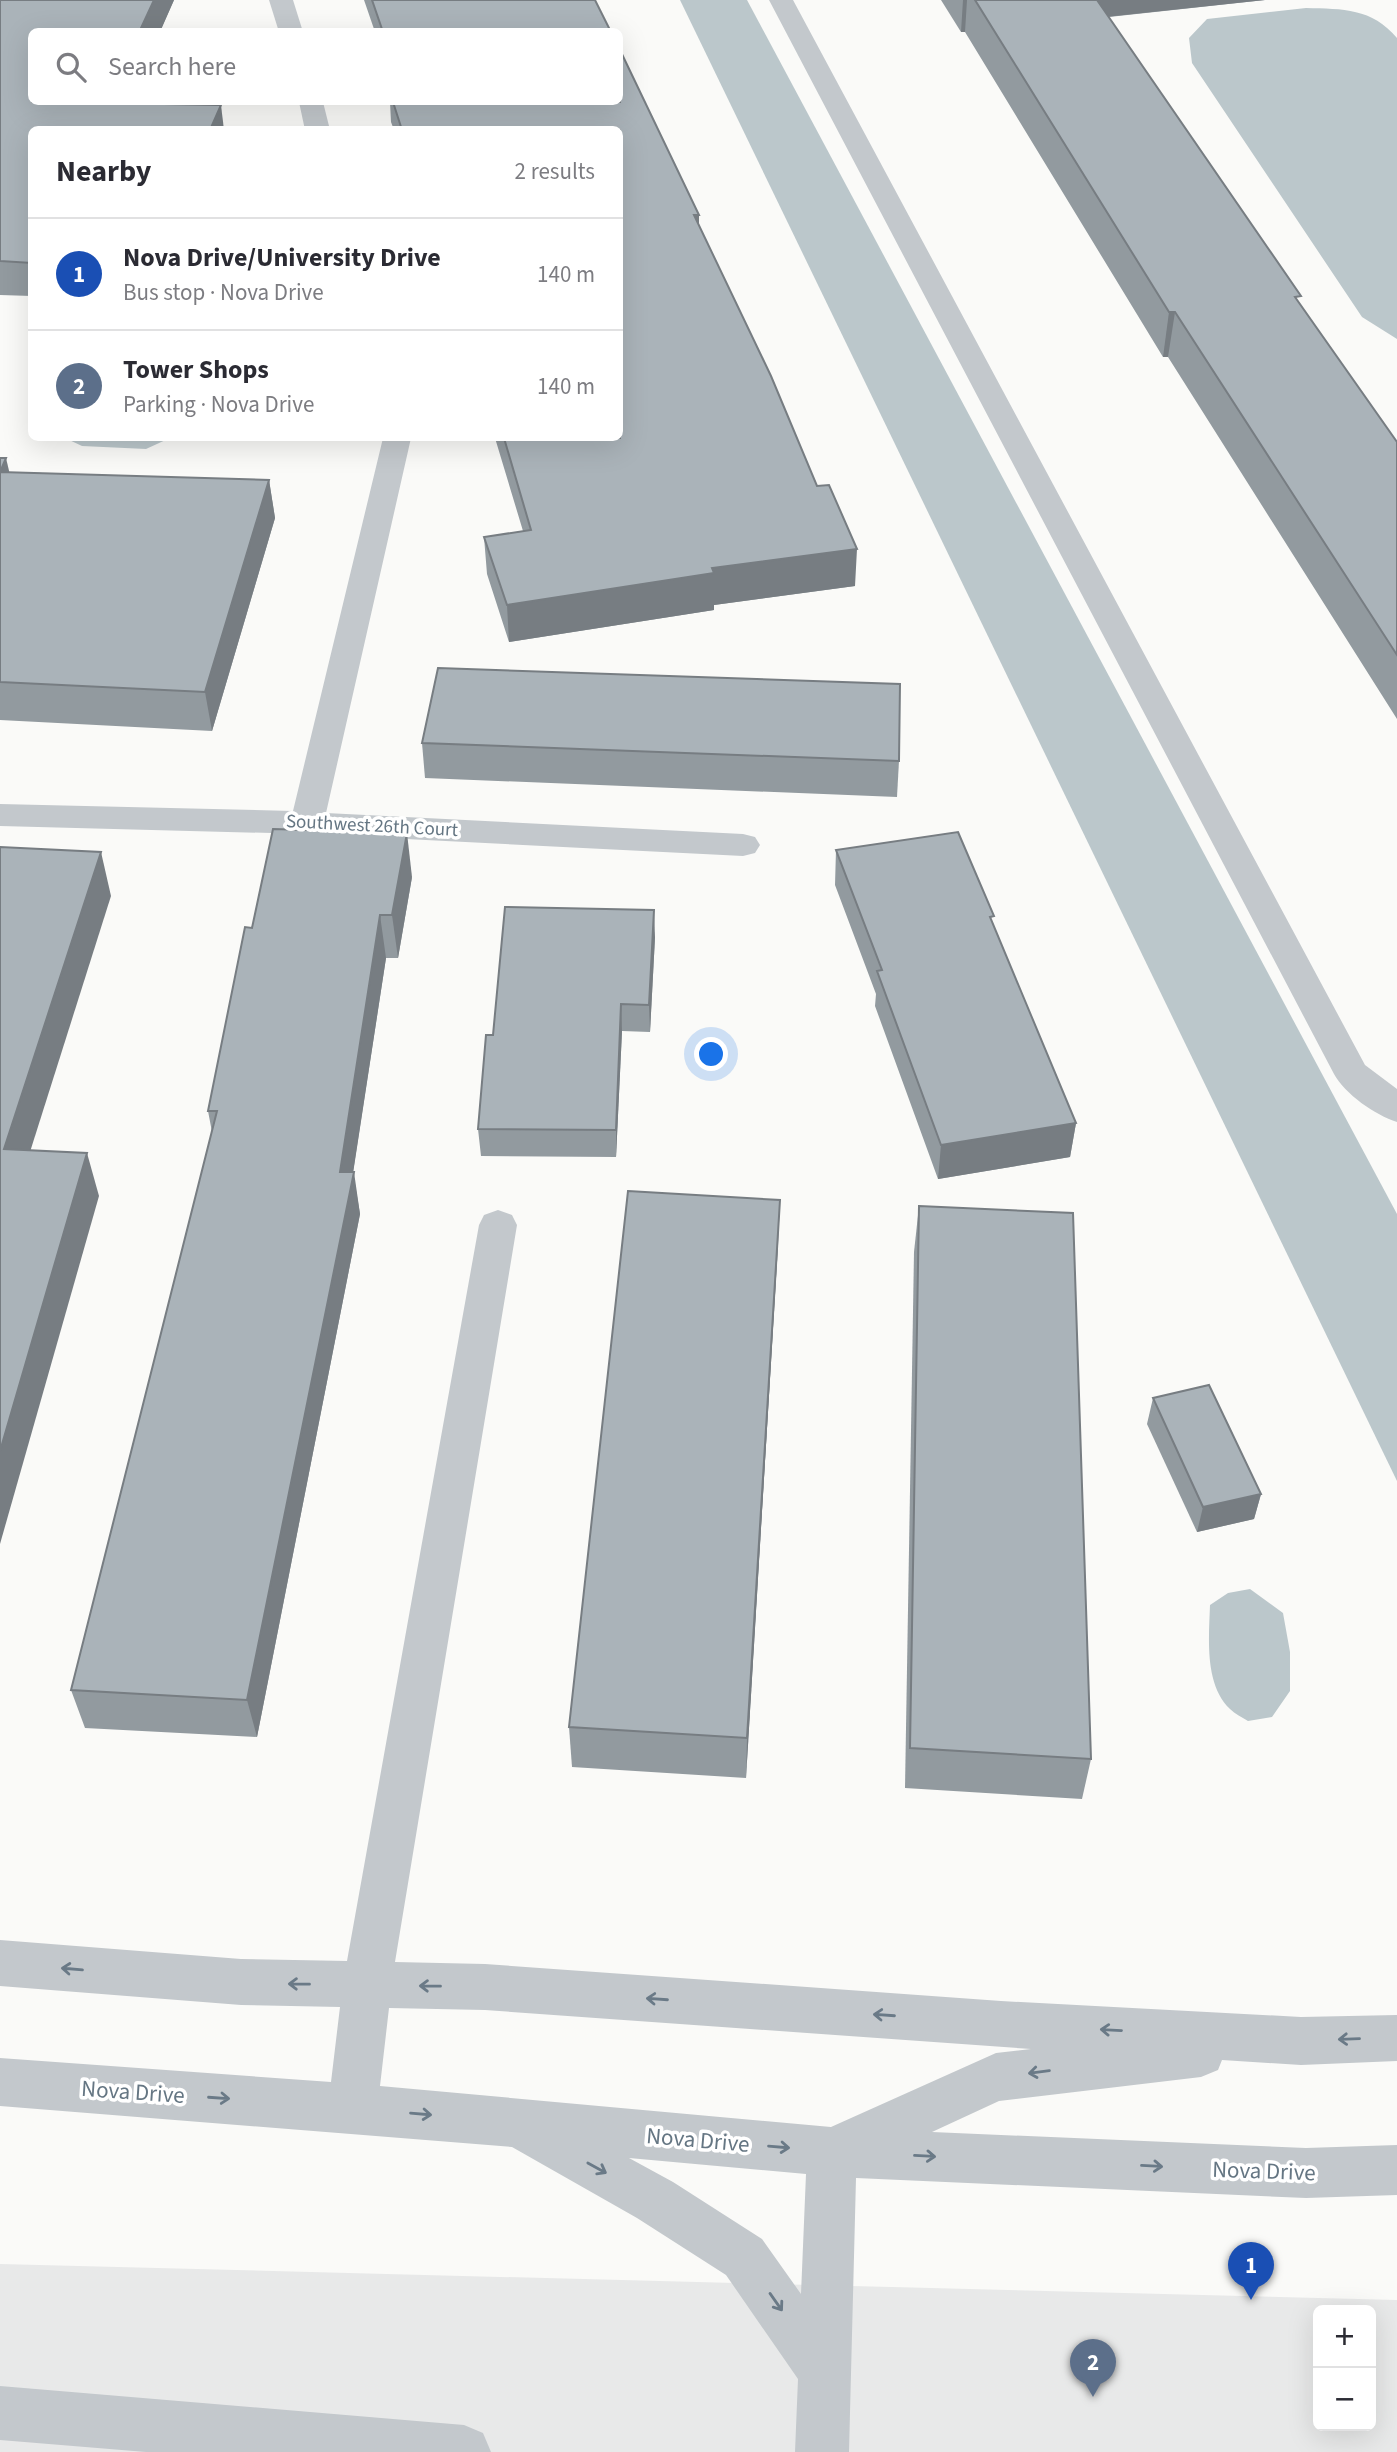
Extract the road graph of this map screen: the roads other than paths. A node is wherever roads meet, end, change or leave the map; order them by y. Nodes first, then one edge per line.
1 (281, 0) edge
2 (781, 0) edge
3 (290, 28) edge
4 (312, 105) edge
5 (317, 126) edge
6 (396, 441) edge
7 (0, 815) edge
8 (307, 823) junction
9 (743, 845) dead end
10 (1397, 1108) edge
11 (498, 1224) dead end
12 (0, 1963) edge
13 (367, 1985) junction
14 (1397, 2038) edge
15 (1301, 2041) junction
16 (0, 2082) edge
17 (353, 2108) junction
18 (516, 2123) junction
19 (832, 2152) junction
20 (1397, 2170) edge
21 (825, 2372) junction
22 (0, 2413) edge
23 (464, 2452) edge
24 (822, 2452) edge

1 - 3 street
2 - 10 street
4 - 5 street
6 - 8 street
7 - 8 street, Southwest 26th Court
8 - 9 street, Southwest 26th Court
11 - 13 street
13 -> 12 street
15 -> 13 street
13 - 17 street
14 -> 15 street
15 -> 19 street
16 -> 17 street, Nova Drive
17 -> 18 street, Nova Drive
18 -> 19 street, Nova Drive
18 -> 21 street
19 -> 20 street, Nova Drive
19 - 21 street
21 - 24 street
22 - 23 street

